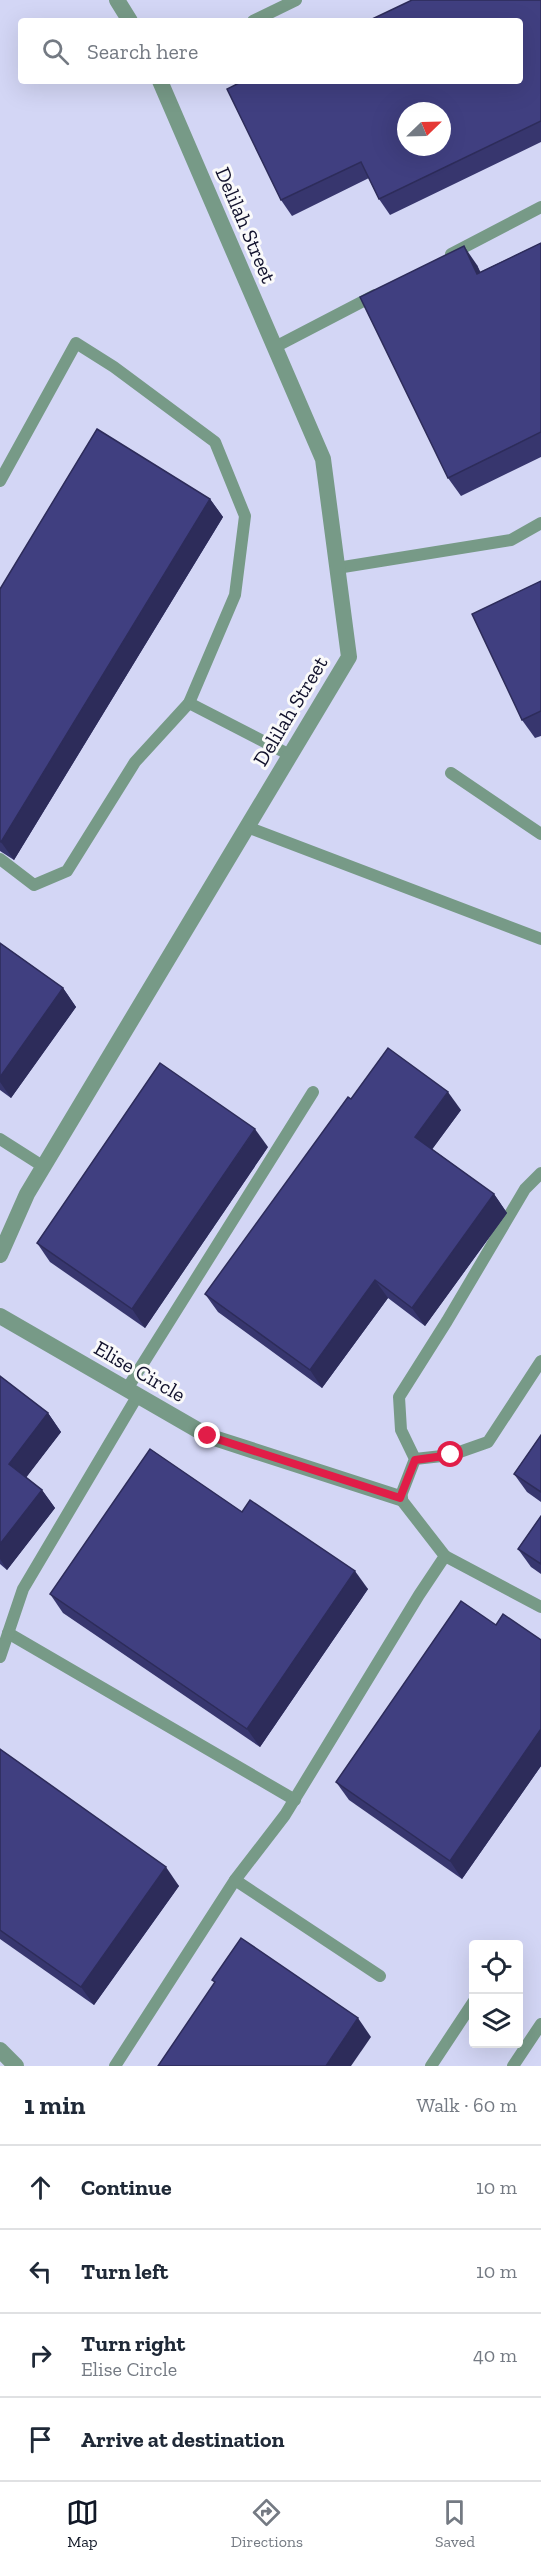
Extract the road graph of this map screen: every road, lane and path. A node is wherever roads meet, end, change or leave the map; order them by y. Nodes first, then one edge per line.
1 (117, 0) edge
2 (296, 0) edge
3 (128, 18) edge
4 (259, 18) edge
5 (161, 84) edge
6 (541, 207) edge
7 (439, 261) edge
8 (387, 288) edge
9 (275, 347) junction
10 (0, 481) edge
11 (541, 524) edge
12 (337, 568) junction
13 (189, 703) junction
14 (290, 755) junction
15 (451, 773) dead end
16 (247, 827) junction
17 (541, 834) edge
18 (0, 859) edge
19 (541, 939) edge
20 (313, 1092) dead end
21 (0, 1139) edge
22 (44, 1167) junction
23 (541, 1173) edge
24 (0, 1255) edge
25 (0, 1316) edge
26 (541, 1360) edge
27 (132, 1392) junction
28 (415, 1460) junction
29 (400, 1498) junction
30 (445, 1556) junction
31 (541, 1607) edge
32 (0, 1612) edge
33 (12, 1620) junction
34 (8, 1633) junction
35 (0, 1657) edge
36 (295, 1800) junction
37 (235, 1880) junction
38 (380, 1976) dead end
39 (469, 2009) edge
40 (541, 2024) edge
41 (0, 2050) edge
42 (16, 2066) edge
43 (115, 2066) edge
44 (431, 2066) edge
45 (513, 2066) edge

1 - 3 street
2 - 4 lane
5 - 9 street, Delilah Street
6 - 7 lane
8 - 9 lane
9 - 12 street, Delilah Street
10 - 13 lane
11 - 12 lane
12 - 14 street, Delilah Street
13 - 14 lane
13 - 18 lane
14 - 16 street, Delilah Street
15 - 17 lane
16 - 19 lane
16 - 22 street, Delilah Street
20 - 27 lane
21 - 22 lane
22 - 24 street, Delilah Street
23 - 28 lane
25 - 27 street, Elise Circle
26 - 28 lane
27 - 29 street, Elise Circle
27 - 33 lane
28 - 29 lane
29 - 30 lane
30 - 31 lane
30 - 36 lane
32 - 33 lane
33 - 34 lane
34 - 35 lane
34 - 36 lane
36 - 37 lane
37 - 38 lane
37 - 43 lane
39 - 44 lane
40 - 45 lane
41 - 42 street

